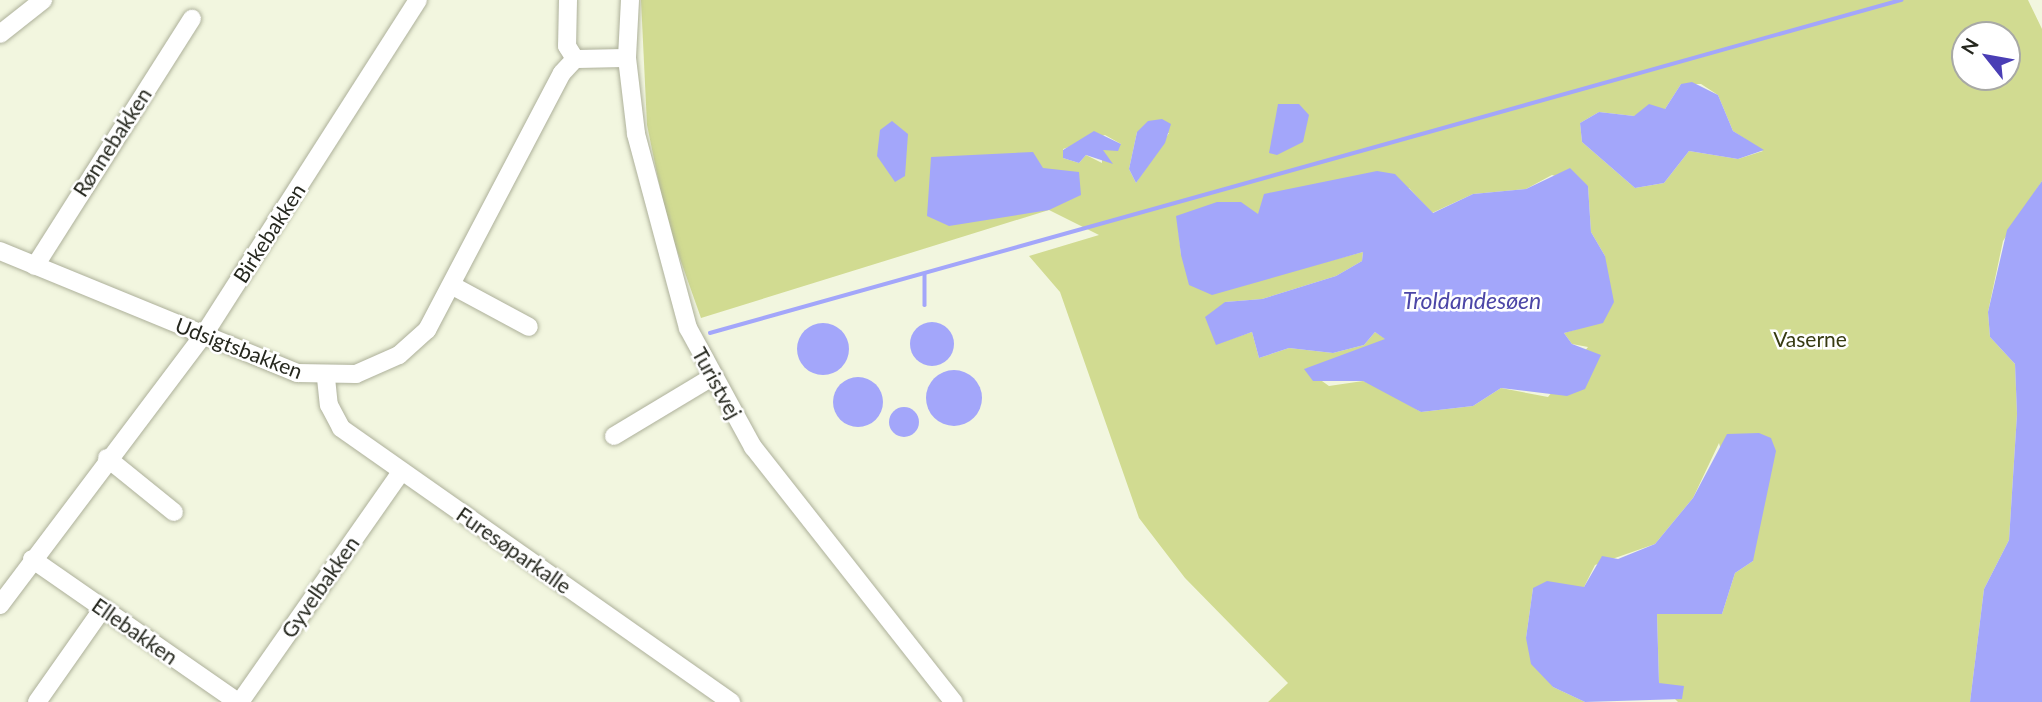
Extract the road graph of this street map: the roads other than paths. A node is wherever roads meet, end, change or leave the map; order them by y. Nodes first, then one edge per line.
1 (43, 0) edge
2 (418, 0) edge
3 (568, 0) edge
4 (630, 0) edge
5 (192, 19) dead end
6 (0, 34) edge
7 (627, 58) junction
8 (575, 59) junction
9 (0, 251) edge
10 (35, 266) junction
11 (453, 286) junction
12 (529, 327) dead end
13 (203, 336) junction
14 (712, 377) junction
15 (326, 378) junction
16 (614, 436) dead end
17 (107, 458) junction
18 (401, 472) junction
19 (174, 512) dead end
20 (32, 559) junction
21 (0, 605) edge
22 (103, 608) junction
23 (37, 702) edge
24 (239, 702) edge
25 (731, 702) edge
26 (954, 702) edge

1 - 6 street
2 - 13 street, Birkebakken
3 - 8 street
4 - 7 street, Turistvej
5 - 10 street, Rønnebakken
7 - 8 street
7 - 14 street, Turistvej
8 - 11 street, Udsigtsbakken
9 - 10 street, Udsigtsbakken
10 - 13 street, Udsigtsbakken
11 - 12 street
11 - 15 street, Udsigtsbakken
13 - 15 street, Udsigtsbakken
13 - 17 street, Birkebakken
14 - 16 street
14 - 26 street, Turistvej
15 - 18 street, Furesøparkalle
17 - 19 street
17 - 20 street, Birkebakken
18 - 24 street, Gyvelbakken
18 - 25 street, Furesøparkalle
20 - 21 street, Birkebakken
20 - 22 street, Ellebakken
22 - 23 street
22 - 24 street, Ellebakken

